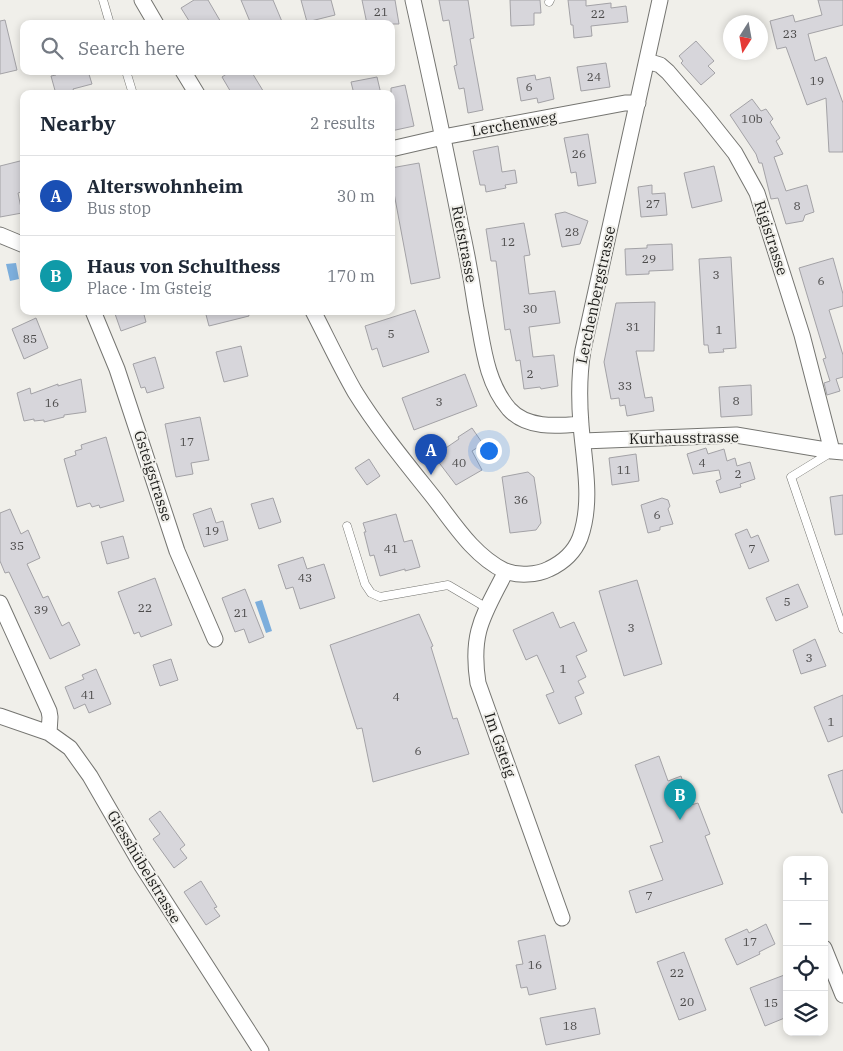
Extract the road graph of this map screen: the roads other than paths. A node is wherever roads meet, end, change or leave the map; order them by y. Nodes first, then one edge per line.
1 (103, 0) edge
2 (142, 0) edge
3 (414, 0) edge
4 (660, 0) edge
5 (109, 20) edge
6 (154, 20) edge
7 (647, 61) junction
8 (127, 75) edge
9 (186, 75) edge
10 (132, 90) edge
11 (195, 90) edge
12 (638, 103) junction
13 (443, 137) junction
14 (395, 148) edge
15 (0, 235) edge
16 (20, 243) edge
17 (95, 315) edge
18 (315, 315) edge
19 (581, 424) junction
20 (583, 441) junction
21 (838, 452) edge
22 (348, 526) dead end
23 (506, 571) junction
24 (0, 603) edge
25 (487, 608) junction
26 (843, 629) edge
27 (215, 639) dead end
28 (0, 716) edge
29 (48, 733) junction
30 (562, 918) dead end
31 (828, 958) edge
32 (843, 996) edge
33 (261, 1051) edge

1 - 5 lane
2 - 6 street
3 - 13 street, Rietstrasse
4 - 7 street, Lerchenbergstrasse
7 - 12 street, Lerchenbergstrasse
7 - 21 street, Rigistrasse
8 - 10 lane
9 - 11 street
12 - 13 street, Lerchenweg
12 - 19 street, Lerchenbergstrasse
13 - 14 street, Lerchenweg
13 - 19 street, Rietstrasse
15 - 16 street
17 - 27 street, Gsteigstrasse
18 - 23 street, Lerchenbergstrasse
19 - 20 street, Lerchenbergstrasse
20 - 21 street, Kurhausstrasse
20 - 23 street, Lerchenbergstrasse
21 - 26 lane
22 - 25 lane
23 - 25 street, Im Gsteig
24 - 29 street
25 - 30 street, Im Gsteig
28 - 29 street, Giesshübelstrasse
29 - 33 street, Giesshübelstrasse
31 - 32 street

